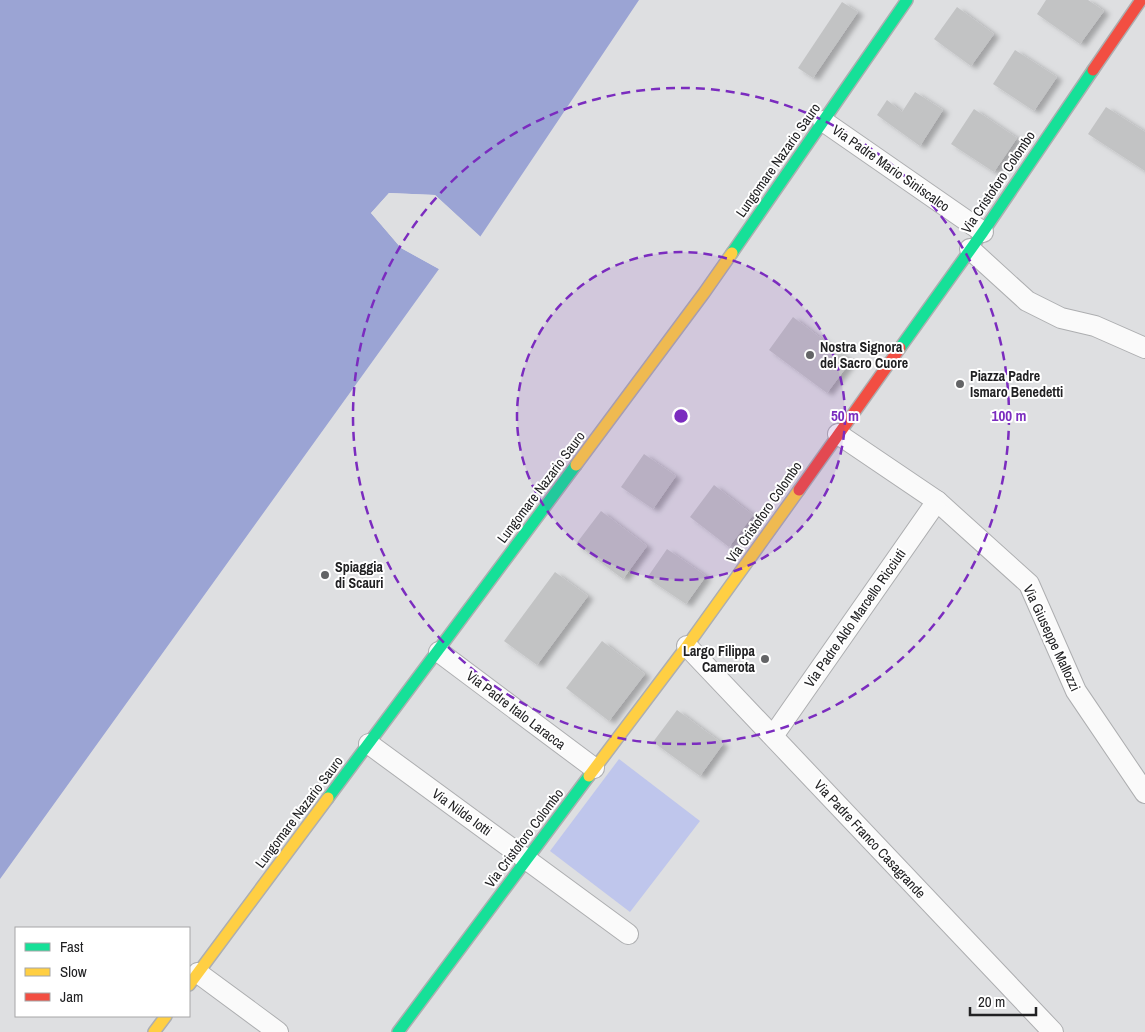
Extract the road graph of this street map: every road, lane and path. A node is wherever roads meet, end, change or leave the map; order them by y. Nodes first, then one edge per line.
1 (907, 0) edge
2 (1141, 0) edge
3 (823, 121) junction
4 (983, 232) junction
5 (970, 250) junction
6 (1145, 348) edge
7 (838, 434) junction
8 (937, 501) junction
9 (688, 646) junction
10 (438, 652) junction
11 (773, 736) junction
12 (369, 744) junction
13 (594, 768) junction
14 (1145, 793) edge
15 (526, 859) junction
16 (628, 934) dead end
17 (193, 979) edge
18 (165, 1017) edge
19 (154, 1032) edge
20 (278, 1032) edge
21 (398, 1032) edge
22 (1053, 1032) edge

1 - 3 street, Lungomare Nazario Sauro
2 - 4 street, Via Cristoforo Colombo
3 - 4 street, Via Padre Mario Siniscalco
3 - 10 street, Lungomare Nazario Sauro
4 - 5 street, Via Cristoforo Colombo
5 - 6 street
5 - 7 street, Via Cristoforo Colombo
7 - 8 street, Via Giuseppe Mallozzi
7 - 9 street, Via Cristoforo Colombo
8 - 11 street, Via Padre Aldo Marcello Ricciuti
8 - 14 street, Via Giuseppe Mallozzi
9 - 11 street, Via Padre Franco Casagrande
9 - 13 street, Via Cristoforo Colombo
10 - 12 street, Lungomare Nazario Sauro
10 - 13 street, Via Padre Italo Laracca
11 - 22 street, Via Padre Franco Casagrande
12 - 15 street, Via Nilde Iotti
12 - 17 street, Lungomare Nazario Sauro
13 - 15 street, Via Cristoforo Colombo
15 - 16 street, Via Nilde Iotti
15 - 21 street, Via Cristoforo Colombo
17 - 20 street
18 - 19 street

